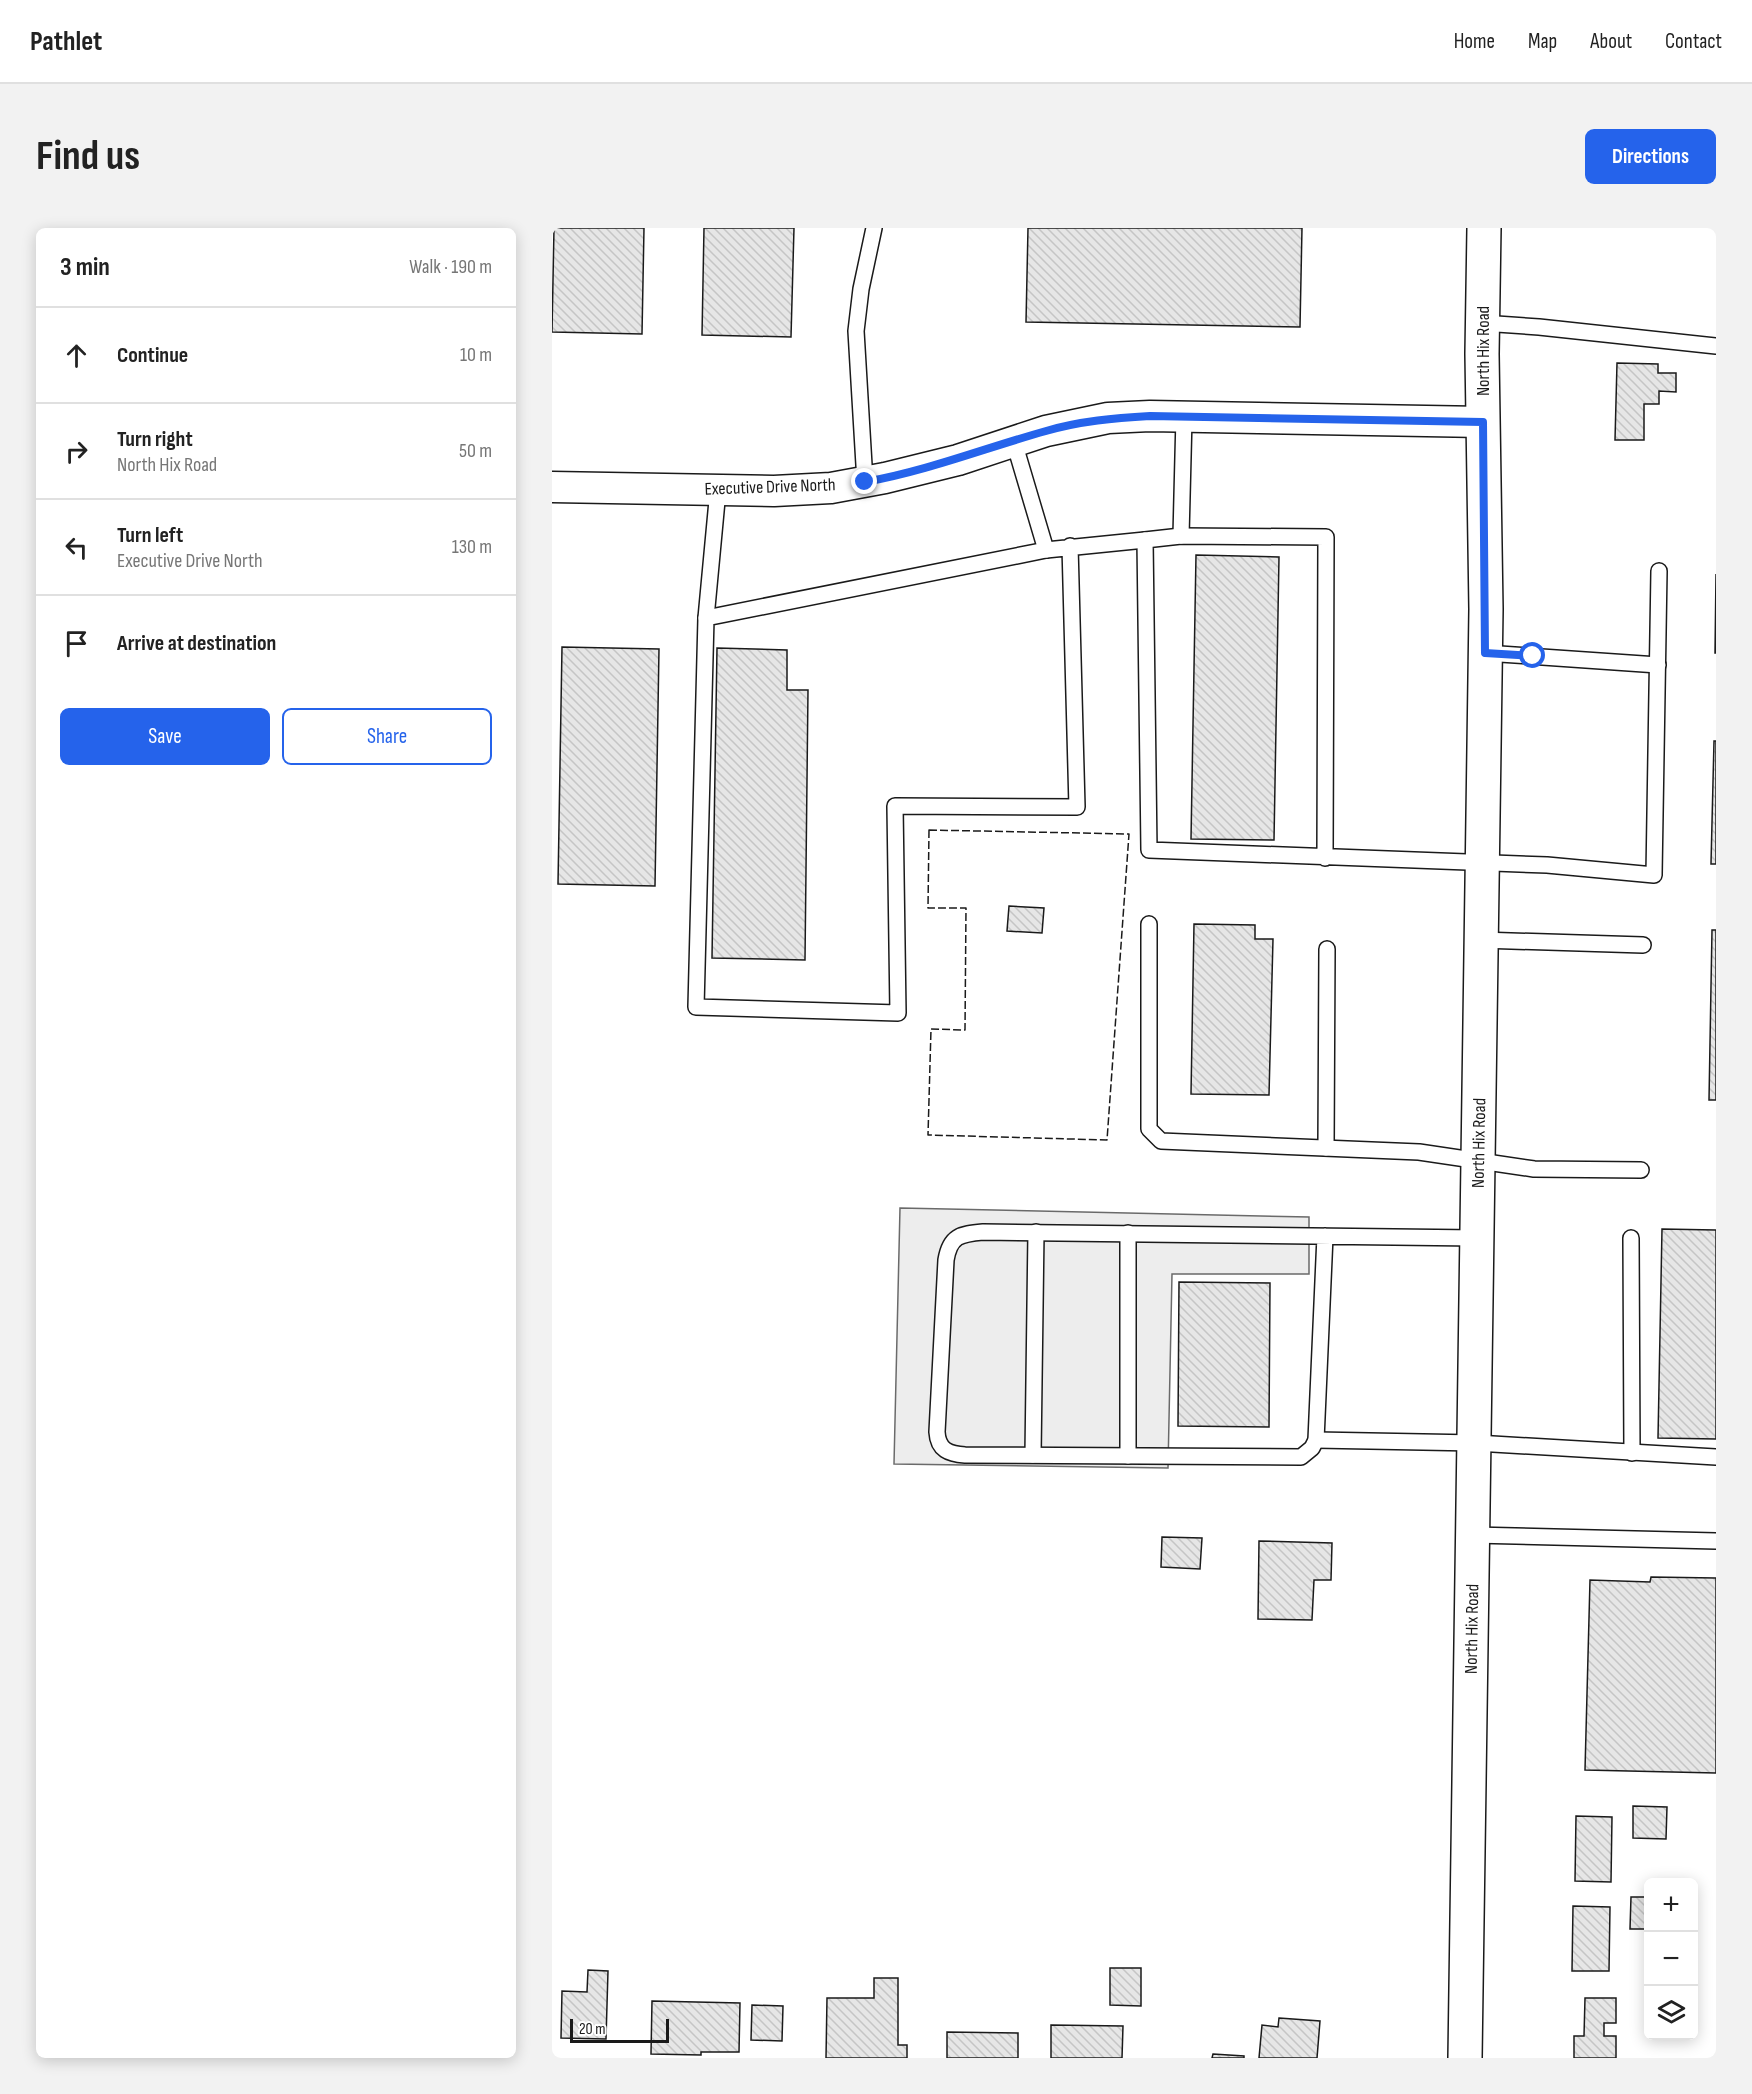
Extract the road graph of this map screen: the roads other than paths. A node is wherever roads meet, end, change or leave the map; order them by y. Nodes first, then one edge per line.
1 (874, 228) edge
2 (1484, 228) edge
3 (1482, 323) junction
4 (1716, 346) edge
5 (1184, 417) junction
6 (1483, 422) junction
7 (1014, 442) junction
8 (865, 482) junction
9 (552, 487) edge
10 (718, 490) junction
11 (1181, 536) junction
12 (1145, 540) junction
13 (1070, 546) junction
14 (1046, 550) junction
15 (1659, 571) dead end
16 (706, 618) junction
17 (1485, 653) junction
18 (1658, 665) junction
19 (1324, 858) junction
20 (1483, 863) junction
21 (1149, 924) dead end
22 (1482, 940) junction
23 (1643, 945) dead end
24 (1327, 949) dead end
25 (1326, 1148) junction
26 (1479, 1161) junction
27 (1641, 1170) dead end
28 (1036, 1232) junction
29 (1128, 1233) junction
30 (1325, 1236) junction
31 (1477, 1238) junction
32 (1631, 1238) dead end
33 (1316, 1440) junction
34 (1476, 1443) junction
35 (1632, 1453) junction
36 (1033, 1455) junction
37 (1128, 1456) junction
38 (1716, 1457) edge
39 (1473, 1535) junction
40 (1716, 1541) edge
41 (1465, 2058) edge

1 - 8 lane
2 - 3 street, North Hix Road
3 - 4 lane
3 - 6 street, North Hix Road
5 - 6 street, Executive Drive North
5 - 7 street, Executive Drive North
5 - 11 lane
6 - 17 street, North Hix Road
7 - 8 street, Executive Drive North
7 - 14 lane
8 - 10 street, Executive Drive North
9 - 10 street, Executive Drive North
10 - 16 lane
11 - 12 lane
11 - 19 lane
12 - 13 lane
12 - 19 lane
13 - 14 lane
13 - 16 lane
14 - 16 lane
15 - 18 lane
17 - 18 lane
17 - 20 street, North Hix Road
18 - 20 lane
19 - 20 lane
20 - 22 street, North Hix Road
21 - 25 lane
22 - 23 lane
22 - 26 street, North Hix Road
24 - 25 lane
25 - 26 lane
26 - 27 lane
26 - 31 street, North Hix Road
28 - 29 lane
28 - 36 lane
28 - 36 lane
29 - 30 lane
29 - 37 lane
30 - 31 lane
30 - 33 lane
31 - 34 street, North Hix Road
32 - 35 lane
33 - 34 lane
33 - 37 lane
34 - 35 lane
34 - 39 street, North Hix Road
35 - 38 lane
36 - 37 lane
39 - 40 lane
39 - 41 street, North Hix Road

